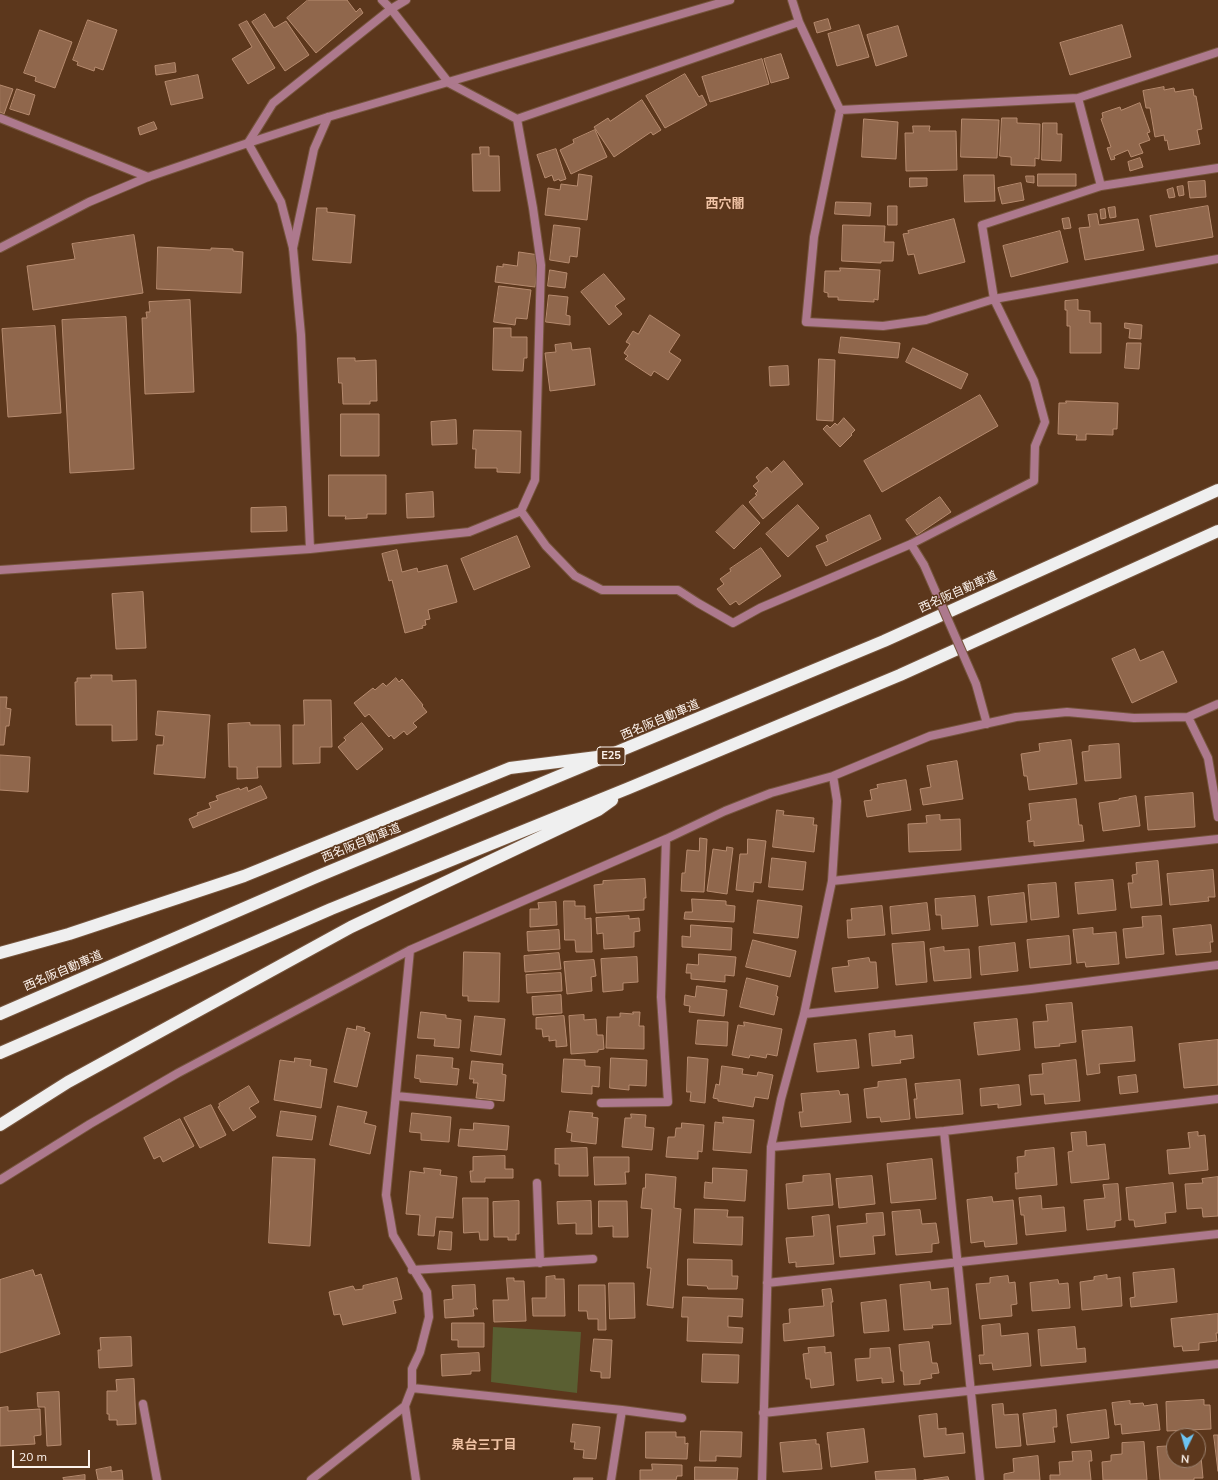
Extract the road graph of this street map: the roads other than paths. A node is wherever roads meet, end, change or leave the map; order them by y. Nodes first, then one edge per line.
1 (382, 0) edge
2 (406, 0) edge
3 (730, 0) edge
4 (792, 0) edge
5 (391, 9) junction
6 (799, 22) junction
7 (1218, 52) edge
8 (449, 83) junction
9 (1078, 98) junction
10 (840, 110) junction
11 (328, 117) junction
12 (0, 118) edge
13 (517, 119) junction
14 (248, 143) junction
15 (1218, 168) edge
16 (148, 177) junction
17 (1101, 186) junction
18 (0, 248) edge
19 (293, 248) junction
20 (1218, 259) edge
21 (994, 299) junction
22 (1218, 490) edge
23 (521, 512) junction
24 (1218, 531) edge
25 (911, 544) junction
26 (310, 549) junction
27 (0, 570) edge
28 (1218, 704) edge
29 (1188, 717) junction
30 (987, 724) junction
31 (613, 755) junction
32 (833, 776) junction
33 (629, 788) junction
34 (1218, 817) edge
35 (666, 839) junction
36 (1218, 839) edge
37 (832, 881) junction
38 (410, 950) junction
39 (0, 953) edge
40 (1218, 965) edge
41 (0, 1014) edge
42 (804, 1014) junction
43 (0, 1054) edge
44 (396, 1096) junction
45 (1218, 1099) edge
46 (601, 1103) dead end
47 (490, 1105) dead end
48 (0, 1125) edge
49 (944, 1131) junction
50 (771, 1147) junction
51 (0, 1180) edge
52 (537, 1183) dead end
53 (1218, 1234) edge
54 (593, 1259) dead end
55 (540, 1263) junction
56 (957, 1263) junction
57 (412, 1270) junction
58 (767, 1283) junction
59 (1218, 1364) edge
60 (412, 1388) junction
61 (970, 1390) junction
62 (142, 1404) dead end
63 (405, 1406) junction
64 (622, 1410) junction
65 (763, 1413) junction
66 (682, 1418) dead end
67 (157, 1480) edge
68 (310, 1480) edge
69 (416, 1480) edge
70 (611, 1480) edge
71 (762, 1480) edge
72 (980, 1480) edge

1 - 5 street
2 - 5 street
3 - 8 street
4 - 6 street
5 - 8 street
5 - 14 street
6 - 10 street
6 - 13 street
7 - 9 street
8 - 11 street
8 - 13 street
9 - 10 street
9 - 17 street
10 - 21 street
11 - 14 street
11 - 19 street
12 - 16 street
13 - 23 street
14 - 16 street
14 - 19 street
15 - 17 street
16 - 18 street
17 - 21 street
19 - 26 street
20 - 21 street
21 - 25 street
22 - 31 highway, 西名阪自動車道 / E25
23 - 25 street
23 - 26 street
24 - 33 highway
25 - 30 street, bridge
26 - 27 street
28 - 29 street
29 - 30 street
29 - 34 street
30 - 32 street
31 - 39 highway
31 - 41 highway, 西名阪自動車道 / E25
32 - 35 street
32 - 37 street
33 - 43 highway
33 - 48 highway
35 - 38 street
35 - 46 street
36 - 37 street
37 - 42 street
38 - 44 street
38 - 51 street
40 - 42 street
42 - 50 street
44 - 47 street
44 - 57 street
45 - 49 street
49 - 50 street
49 - 56 street
50 - 58 street
52 - 55 street
53 - 56 street
54 - 55 street
55 - 57 street
56 - 58 street
56 - 61 street
57 - 60 street
58 - 65 street
59 - 61 street
60 - 63 street
60 - 64 street
61 - 65 street
61 - 72 street
62 - 67 street
63 - 68 street
63 - 69 street
64 - 66 street
64 - 70 street
65 - 71 street

